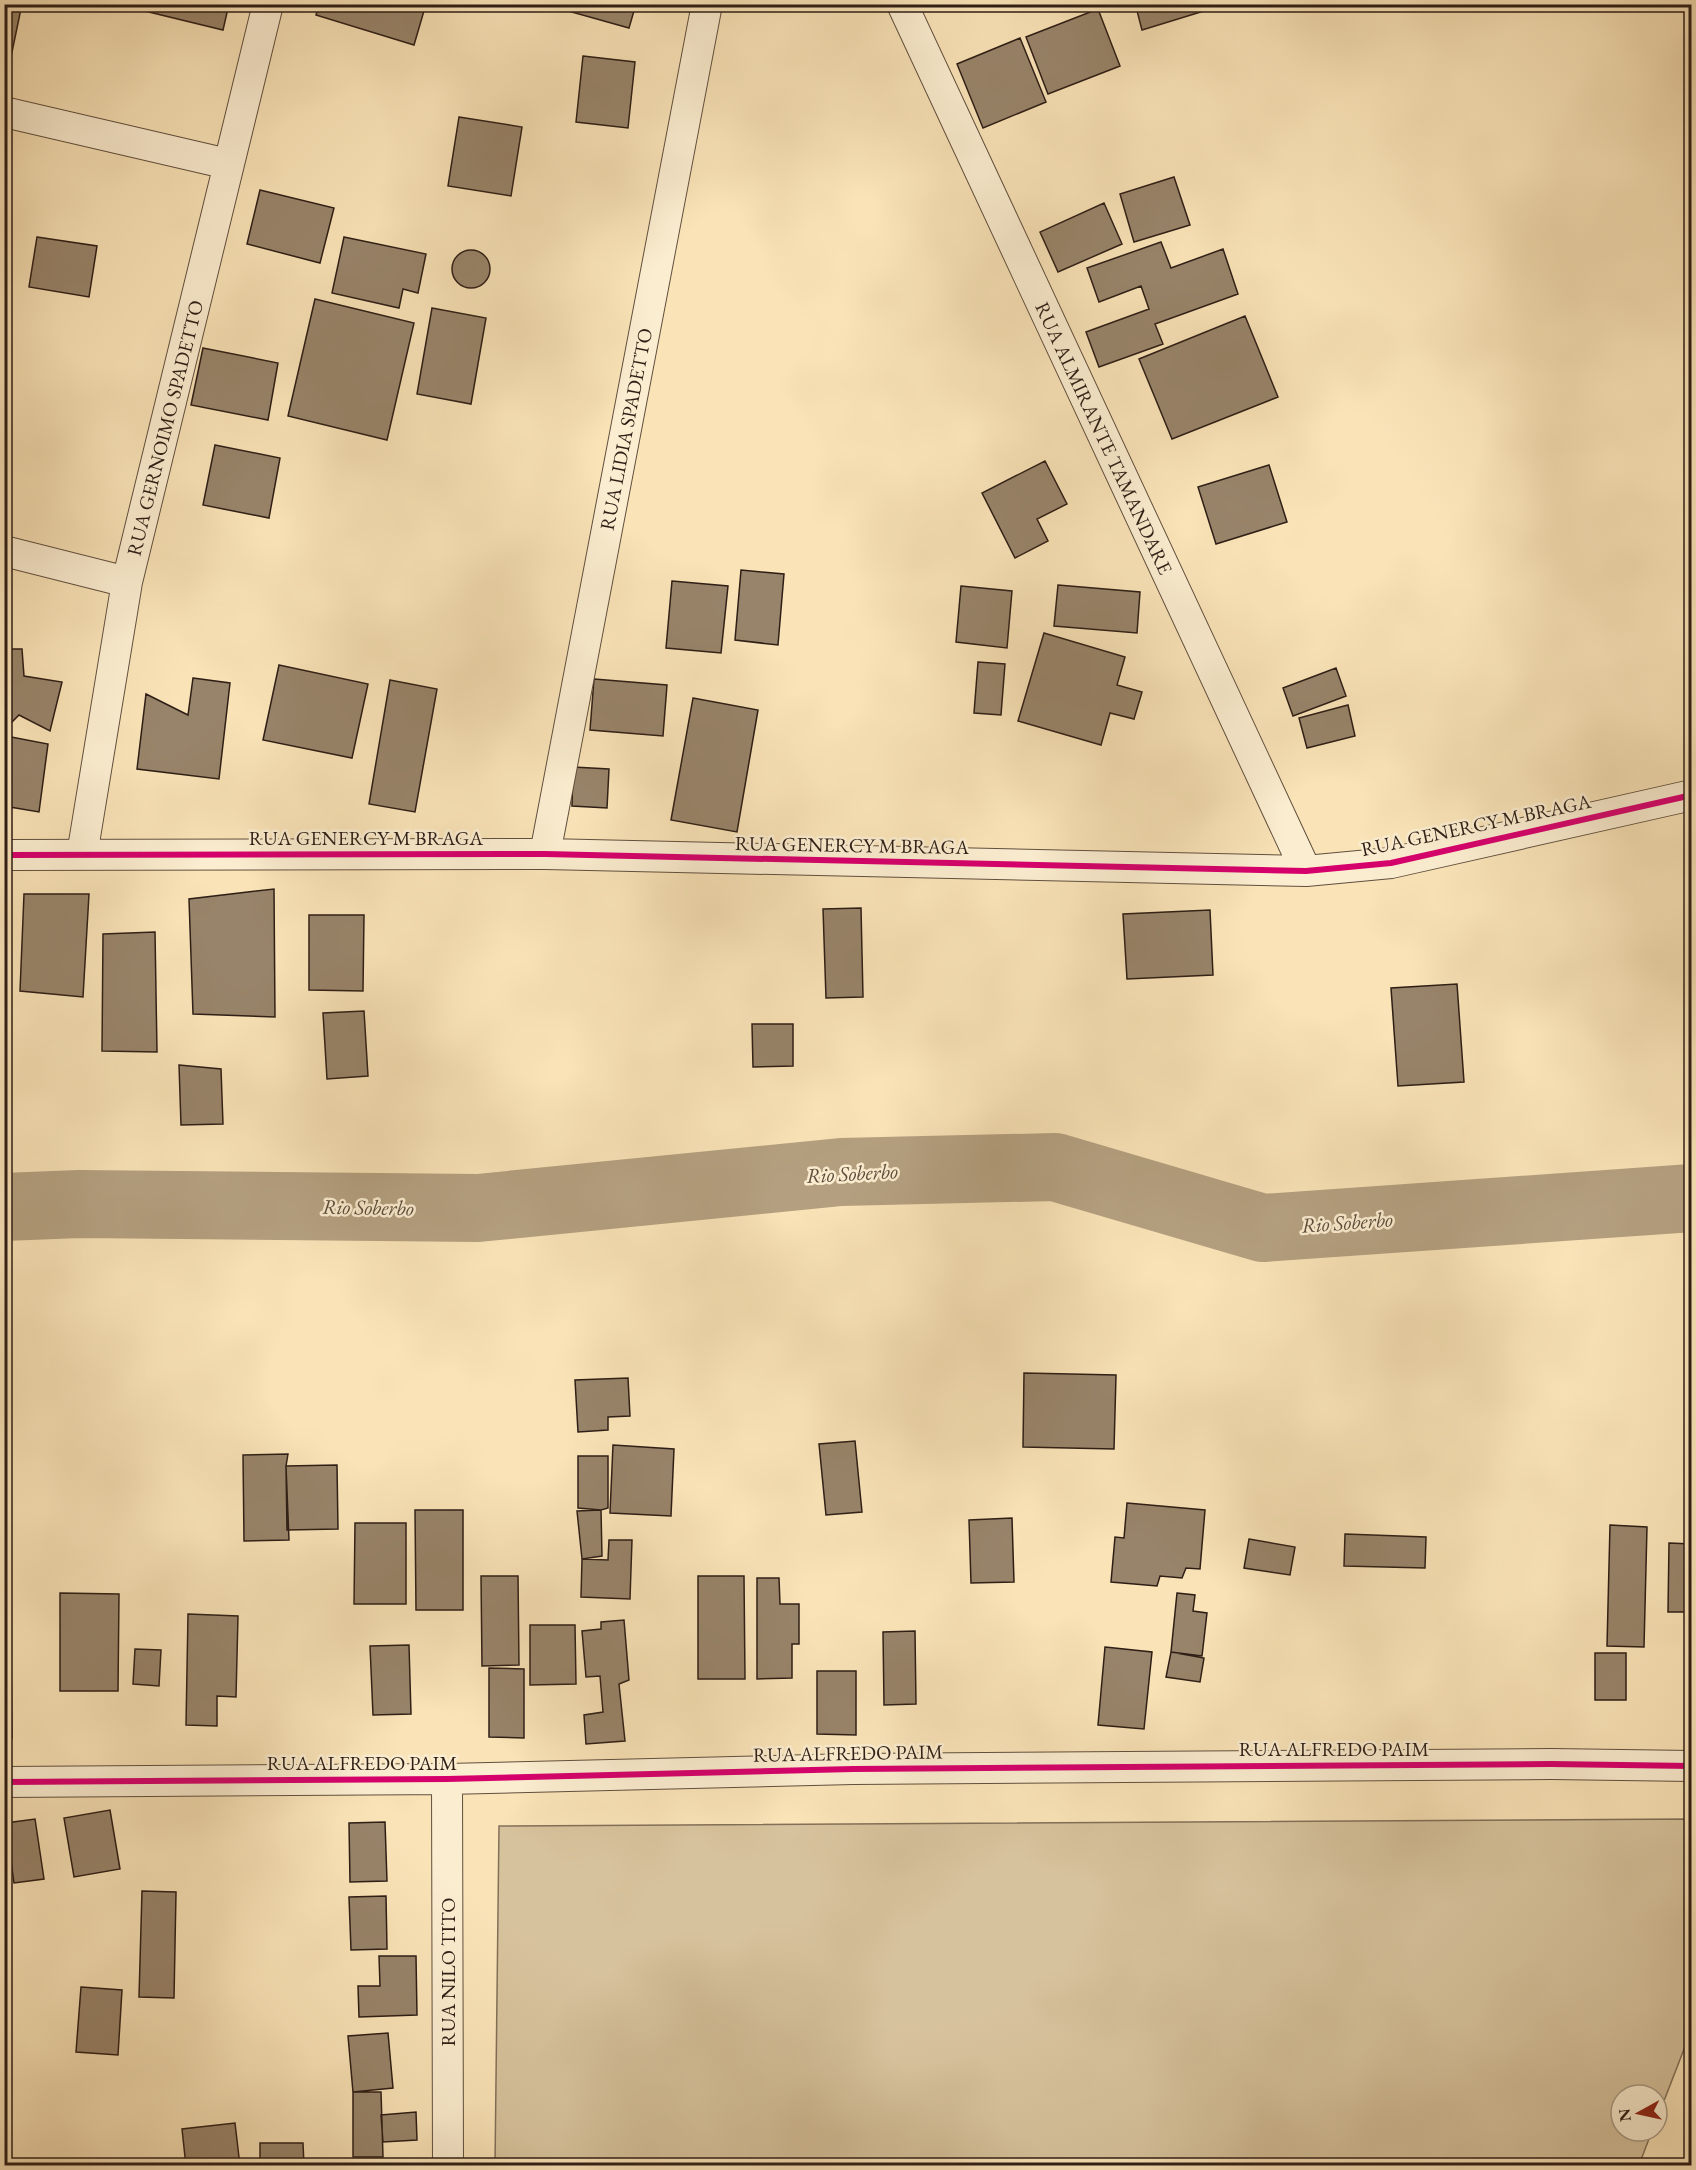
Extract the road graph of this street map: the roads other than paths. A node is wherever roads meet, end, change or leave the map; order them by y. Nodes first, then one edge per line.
1 (268, 4) edge
2 (706, 4) edge
3 (902, 4) edge
4 (4, 112) edge
5 (228, 164) junction
6 (4, 551) edge
7 (128, 582) junction
8 (1692, 795) edge
9 (545, 854) junction
10 (4, 855) edge
11 (82, 855) junction
12 (1306, 871) junction
13 (1692, 1766) edge
14 (447, 1779) junction
15 (4, 1782) edge
16 (448, 2166) edge

1 - 5 street, RUA GERNOIMO SPADETTO
2 - 9 street, RUA LIDIA SPADETTO
3 - 12 street, RUA ALMIRANTE TAMANDARE
4 - 5 street
5 - 7 street, RUA GERNOIMO SPADETTO
6 - 7 street
7 - 11 street, RUA GERNOIMO SPADETTO
8 - 12 street, RUA GENERCY M BRAGA
9 - 11 street, RUA GENERCY M BRAGA
9 - 12 street, RUA GENERCY M BRAGA
10 - 11 street, RUA GENERCY M BRAGA
13 - 14 street, RUA ALFREDO PAIM
14 - 15 street, RUA ALFREDO PAIM
14 - 16 street, RUA NILO TITO

